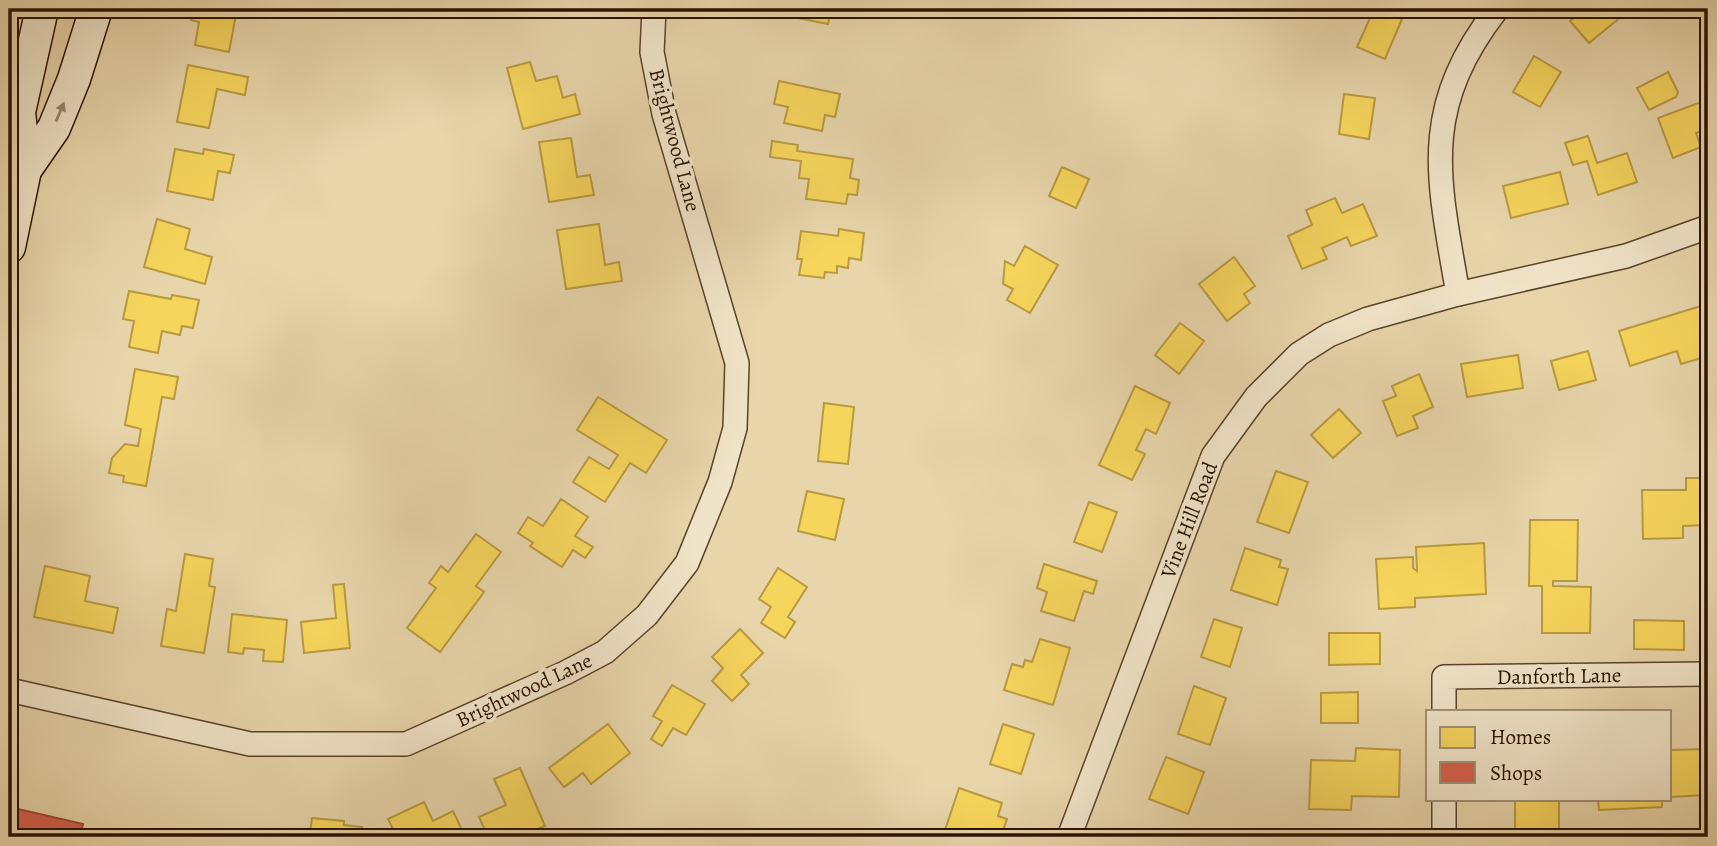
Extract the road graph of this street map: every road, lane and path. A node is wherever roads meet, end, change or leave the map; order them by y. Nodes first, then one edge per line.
1 (42, 9) edge
2 (96, 9) edge
3 (654, 9) edge
4 (1497, 9) edge
5 (25, 170) junction
6 (1708, 227) edge
7 (9, 247) edge
8 (1458, 293) junction
9 (1708, 674) edge
10 (9, 690) edge
11 (1444, 710) edge
12 (1444, 800) edge
13 (1069, 837) edge
14 (1444, 837) edge

1 - 5 main road
5 -> 2 main road
3 - 10 street, Brightwood Lane
4 - 8 street
5 - 7 main road
6 - 8 street, Vine Hill Road
8 - 13 street, Vine Hill Road
9 - 11 street, Danforth Lane
12 - 14 street

